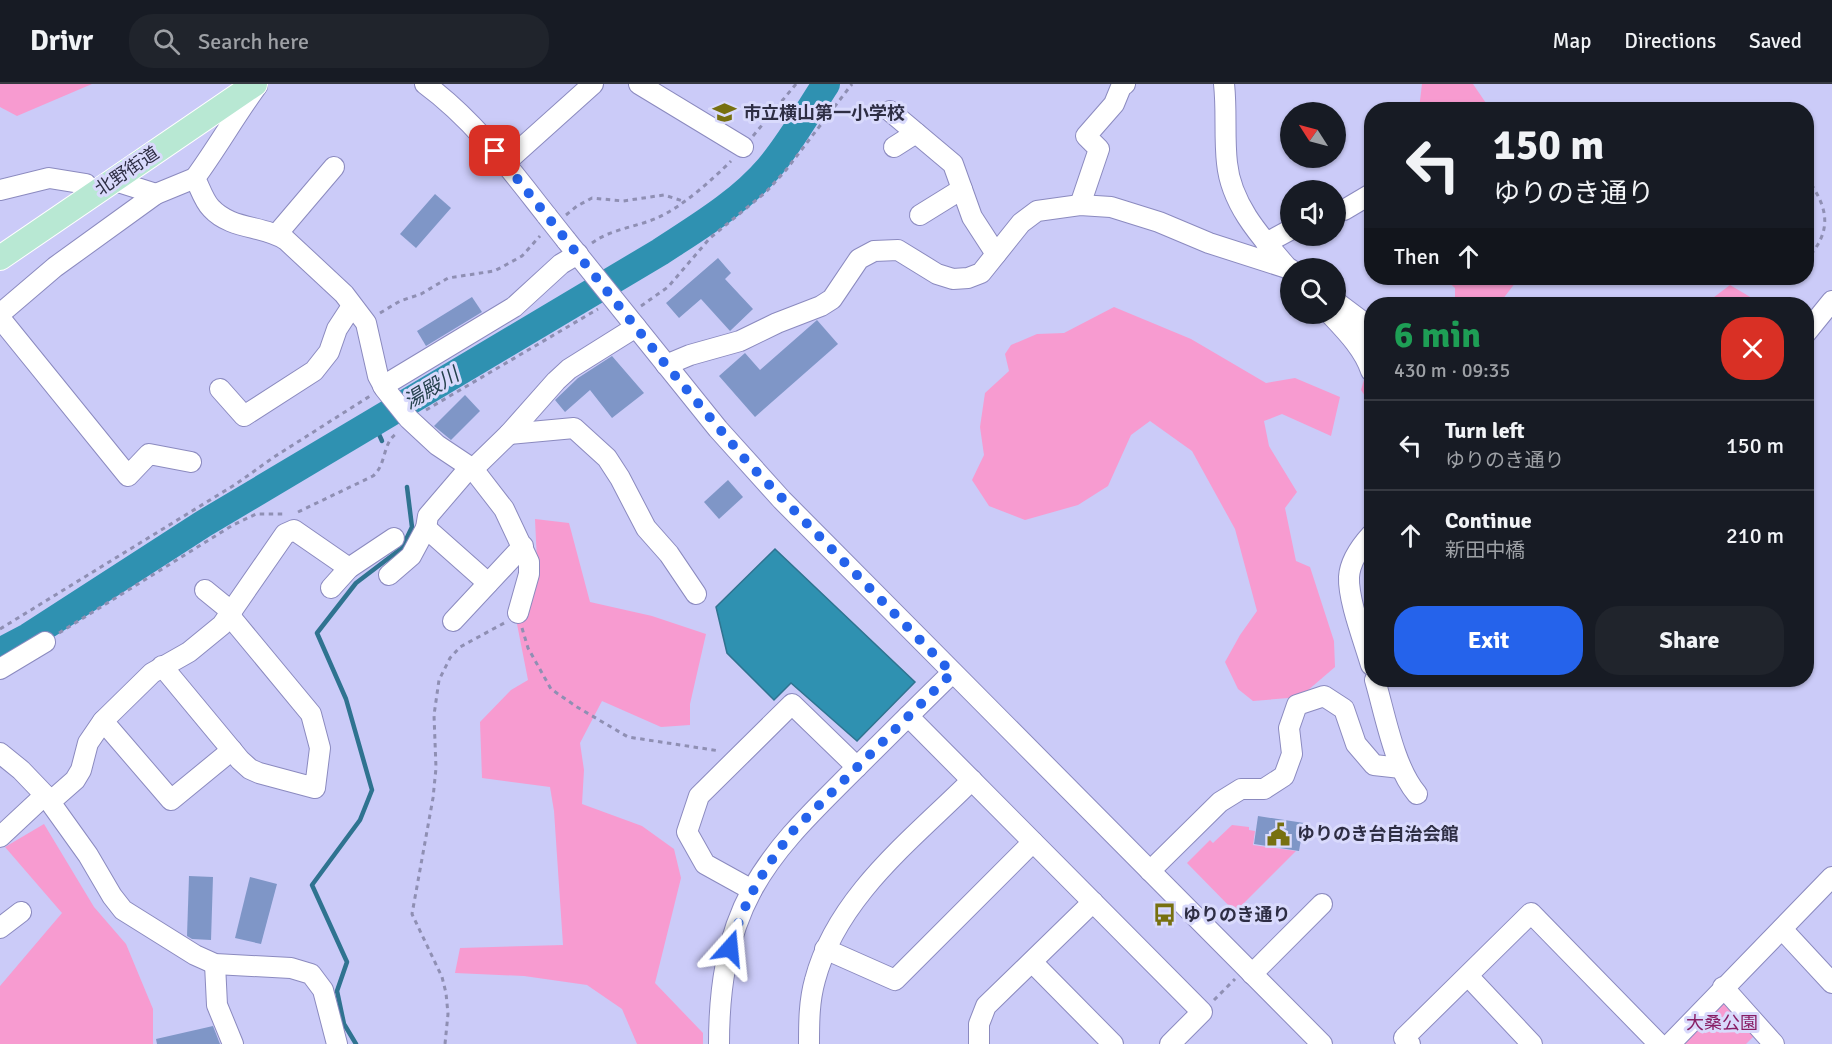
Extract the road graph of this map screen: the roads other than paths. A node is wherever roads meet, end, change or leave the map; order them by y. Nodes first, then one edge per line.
1 (257, 84) edge
2 (425, 84) edge
3 (593, 84) edge
4 (639, 84) edge
5 (1125, 84) edge
6 (1224, 84) edge
7 (890, 111) dead end
8 (916, 133) junction
9 (743, 147) road end
10 (894, 147) dead end
11 (505, 163) junction
12 (334, 167) dead end
13 (195, 178) junction
14 (103, 187) junction
15 (962, 189) junction
16 (0, 190) edge
17 (156, 194) junction
18 (1364, 198) edge
19 (1080, 205) junction
20 (1346, 209) edge
21 (920, 215) dead end
22 (277, 234) junction
23 (1280, 235) edge
24 (1266, 243) junction
25 (577, 253) junction
26 (996, 254) junction
27 (0, 258) edge
28 (1280, 259) edge
29 (1280, 266) edge
30 (1832, 301) edge
31 (352, 306) junction
32 (1346, 309) edge
33 (0, 316) edge
34 (631, 321) junction
35 (1364, 323) edge
36 (1814, 323) edge
37 (1339, 324) edge
38 (1364, 357) edge
39 (666, 365) junction
40 (384, 388) junction
41 (220, 389) dead end
42 (509, 434) junction
43 (191, 462) dead end
44 (471, 468) junction
45 (426, 528) junction
46 (394, 538) dead end
47 (1364, 543) edge
48 (523, 546) junction
49 (349, 568) junction
50 (389, 575) dead end
51 (488, 583) junction
52 (331, 588) dead end
53 (205, 590) dead end
54 (696, 594) dead end
55 (230, 613) junction
56 (518, 613) road end
57 (453, 621) dead end
58 (1364, 640) edge
59 (45, 642) road end
60 (162, 666) junction
61 (0, 669) edge
62 (952, 673) junction
63 (1377, 687) edge
64 (908, 716) junction
65 (103, 721) junction
66 (232, 750) junction
67 (0, 753) edge
68 (857, 768) junction
69 (1401, 768) junction
70 (972, 780) junction
71 (1417, 794) dead end
72 (47, 799) junction
73 (0, 837) edge
74 (1033, 842) junction
75 (1150, 871) junction
76 (1832, 878) edge
77 (752, 890) junction
78 (1093, 902) junction
79 (21, 912) dead end
80 (1317, 917) dead end
81 (0, 928) edge
82 (1782, 928) junction
83 (825, 949) junction
84 (1032, 962) junction
85 (215, 964) junction
86 (1249, 971) junction
87 (1469, 977) junction
88 (1832, 982) edge
89 (1723, 987) junction
90 (1310, 1040) edge
91 (233, 1044) edge
92 (337, 1044) edge
93 (718, 1044) edge
94 (809, 1044) edge
95 (979, 1044) edge
96 (1113, 1044) edge
97 (1170, 1044) edge
98 (1410, 1044) edge
99 (1532, 1044) edge
100 (1659, 1044) edge
101 (1670, 1044) edge
102 (1774, 1044) edge

1 - 13 street
1 - 14 main road, 北野街道
2 - 11 street
3 - 11 street
4 - 9 street
5 - 19 street
6 - 24 street
7 - 8 street
8 - 10 street
8 - 15 street
11 - 25 street, bridge
12 - 22 street
13 - 17 street
13 - 22 street
14 - 16 street
14 - 17 street
14 - 27 main road, 北野街道
15 - 21 street
15 - 26 street
17 - 33 street
18 - 20 street
19 - 26 street
19 - 29 street
22 - 31 street
23 - 24 street
24 - 28 street
25 - 34 street
25 - 40 street
26 - 39 street
30 - 36 street
31 - 40 street
31 - 41 street
32 - 35 street
33 - 43 street
34 - 39 street
34 - 42 street
37 - 38 street
39 - 62 street
40 - 44 street
42 - 44 street
42 - 54 street
44 - 45 street
44 - 48 street
45 - 50 street
45 - 51 street
46 - 49 street
47 - 58 street
48 - 51 street
48 - 56 street
49 - 52 street
49 - 55 street
51 - 57 street
53 - 55 street
55 - 60 street
55 - 66 street
59 - 61 street
60 - 65 street
60 - 66 street
62 - 64 street
62 - 75 street
63 - 69 street
64 - 68 street
64 - 70 street
65 - 66 street
65 - 72 street
67 - 72 street
68 - 77 street
68 - 77 street
69 - 71 street
69 - 75 street
70 - 74 street
70 - 83 street
72 - 73 street
72 - 85 street
74 - 78 street
74 - 83 street
75 - 86 street
76 - 82 street
77 - 93 street
78 - 84 street
78 - 97 street
79 - 81 street
80 - 86 street
82 - 88 street
82 - 89 street
83 - 94 street
84 - 95 street
84 - 96 street
85 - 91 street
85 - 92 street
86 - 90 street
87 - 98 street
87 - 99 street
87 - 100 street
89 - 101 street
89 - 102 street

